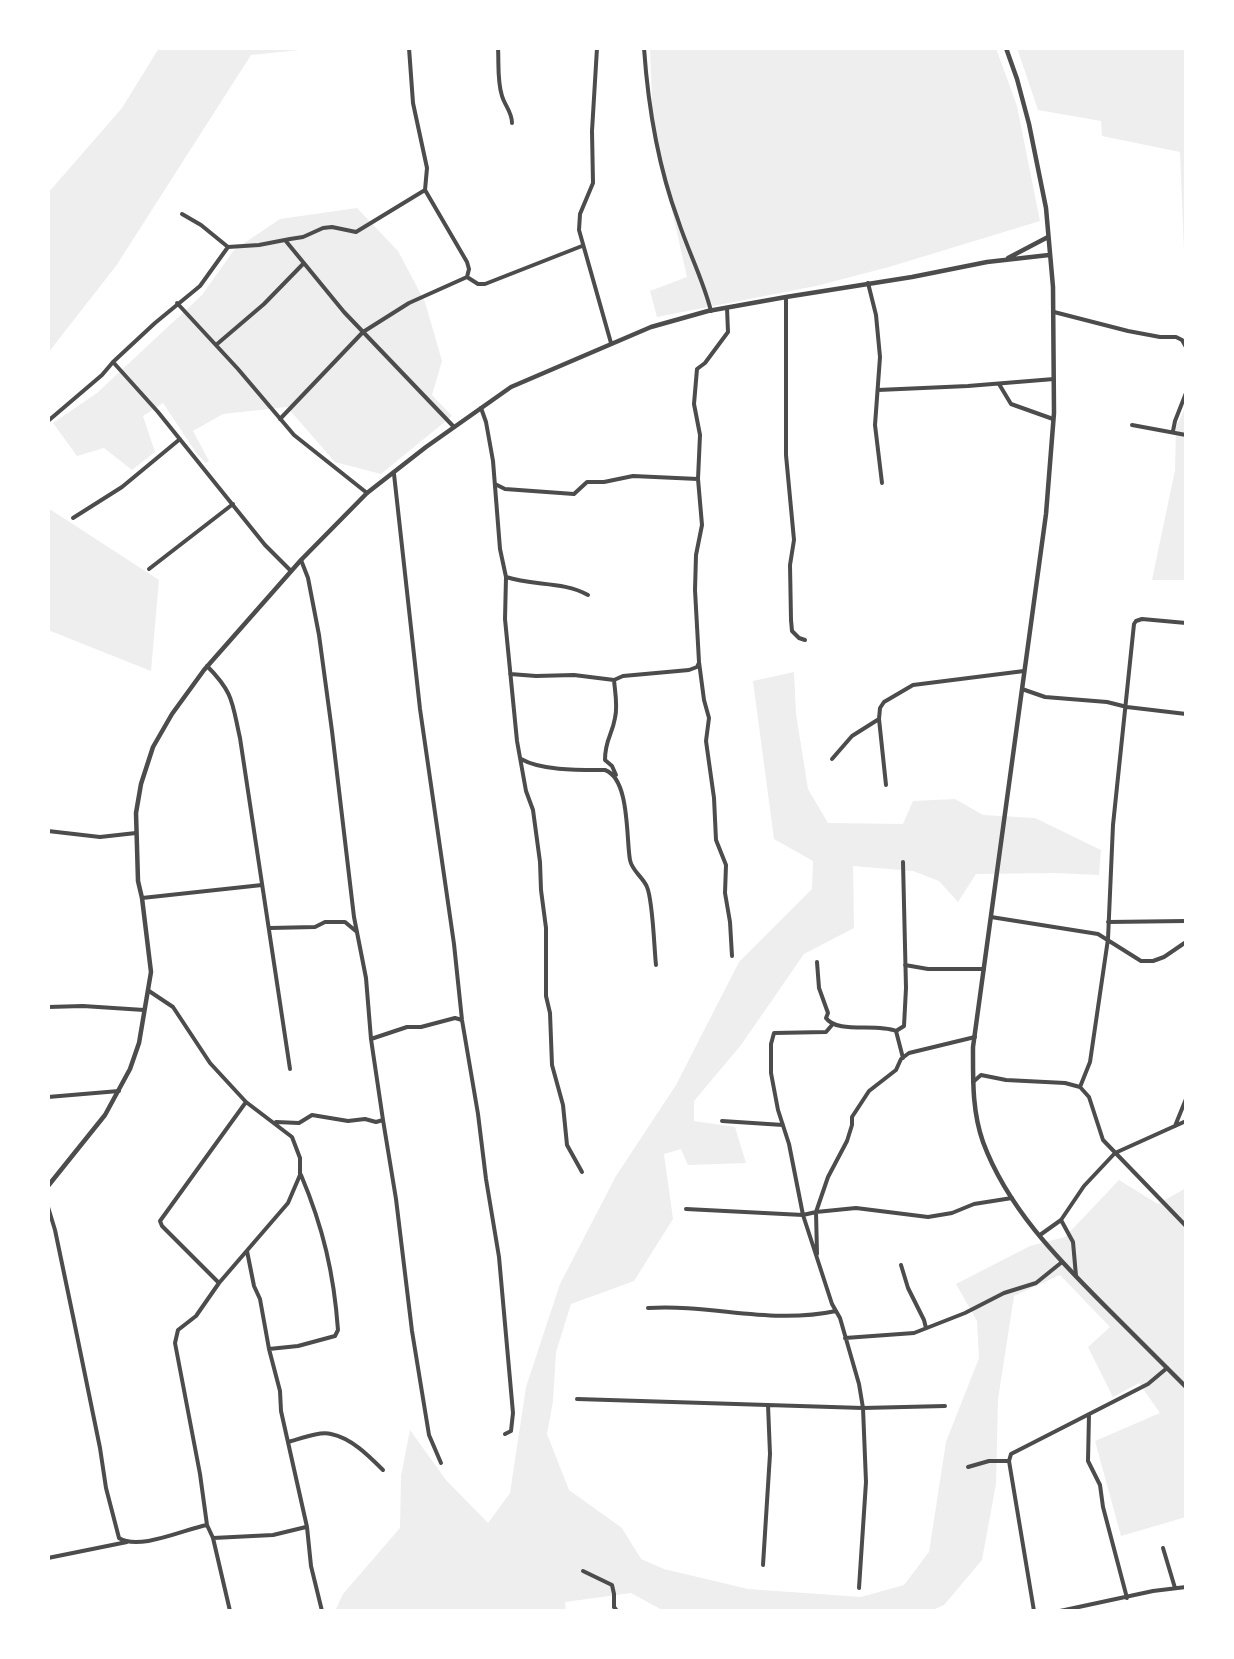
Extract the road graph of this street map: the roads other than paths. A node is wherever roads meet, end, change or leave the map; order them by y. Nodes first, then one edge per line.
1 (409, 48) edge
2 (498, 48) edge
3 (597, 48) edge
4 (644, 48) edge
5 (1006, 48) edge
6 (512, 123) dead end
7 (425, 190) junction
8 (182, 214) dead end
9 (1048, 237) junction
10 (285, 240) junction
11 (582, 246) junction
12 (228, 247) junction
13 (1049, 255) junction
14 (1005, 259) junction
15 (303, 264) junction
16 (467, 277) junction
17 (868, 283) junction
18 (786, 297) junction
19 (177, 303) junction
20 (727, 308) junction
21 (711, 311) junction
22 (1054, 312) junction
23 (363, 332) junction
24 (611, 343) junction
25 (216, 345) junction
26 (1186, 347) edge
27 (113, 362) junction
28 (1054, 379) junction
29 (999, 384) junction
30 (878, 390) junction
31 (1186, 393) edge
32 (481, 408) junction
33 (1053, 419) junction
34 (280, 420) junction
35 (48, 421) edge
36 (1132, 425) dead end
37 (454, 427) junction
38 (1173, 431) junction
39 (1186, 435) edge
40 (180, 439) junction
41 (394, 474) junction
42 (698, 479) junction
43 (882, 483) dead end
44 (495, 484) junction
45 (367, 493) junction
46 (233, 504) junction
47 (73, 518) dead end
48 (301, 560) junction
49 (149, 569) dead end
50 (291, 571) junction
51 (506, 577) junction
52 (588, 595) dead end
53 (1186, 623) edge
54 (805, 640) dead end
55 (699, 662) junction
56 (207, 666) junction
57 (1024, 671) junction
58 (510, 674) junction
59 (614, 680) junction
60 (1021, 689) junction
61 (1127, 707) junction
62 (1186, 714) edge
63 (879, 719) junction
64 (521, 759) junction
65 (832, 759) dead end
66 (616, 778) junction
67 (886, 785) dead end
68 (48, 831) edge
69 (136, 833) junction
70 (903, 862) dead end
71 (262, 885) junction
72 (142, 898) junction
73 (991, 917) junction
74 (1186, 921) edge
75 (1108, 922) junction
76 (270, 928) junction
77 (357, 932) junction
78 (1108, 939) junction
79 (1186, 942) edge
80 (732, 956) dead end
81 (817, 962) dead end
82 (656, 965) dead end
83 (905, 965) junction
84 (984, 969) junction
85 (148, 991) junction
86 (48, 1007) edge
87 (144, 1010) junction
88 (462, 1020) junction
89 (832, 1025) junction
90 (896, 1031) junction
91 (975, 1036) junction
92 (371, 1039) junction
93 (903, 1058) junction
94 (290, 1069) dead end
95 (973, 1082) junction
96 (1080, 1087) junction
97 (119, 1090) junction
98 (48, 1097) edge
99 (1186, 1099) edge
100 (246, 1102) junction
101 (383, 1120) junction
102 (722, 1121) dead end
103 (275, 1122) junction
104 (1186, 1122) edge
105 (783, 1125) junction
106 (1175, 1126) junction
107 (1115, 1153) junction
108 (582, 1172) dead end
109 (300, 1175) junction
110 (48, 1186) edge
111 (1012, 1198) junction
112 (48, 1208) edge
113 (686, 1209) dead end
114 (816, 1212) junction
115 (803, 1215) junction
116 (1061, 1220) junction
117 (1186, 1226) edge
118 (1040, 1235) junction
119 (246, 1250) junction
120 (818, 1260) junction
121 (1062, 1262) junction
122 (901, 1265) dead end
123 (1076, 1277) junction
124 (219, 1283) junction
125 (648, 1308) dead end
126 (836, 1311) junction
127 (926, 1328) junction
128 (845, 1338) junction
129 (269, 1349) junction
130 (1167, 1368) junction
131 (1186, 1387) edge
132 (577, 1400) dead end
133 (768, 1405) junction
134 (945, 1406) dead end
135 (863, 1408) junction
136 (1089, 1414) junction
137 (505, 1434) dead end
138 (288, 1442) junction
139 (1009, 1461) junction
140 (441, 1463) dead end
141 (968, 1467) dead end
142 (383, 1470) dead end
143 (207, 1524) junction
144 (307, 1527) junction
145 (213, 1538) junction
146 (128, 1542) junction
147 (1163, 1548) dead end
148 (48, 1558) edge
149 (762, 1565) dead end
150 (583, 1571) dead end
151 (1186, 1587) edge
152 (859, 1588) dead end
153 (1174, 1588) junction
154 (1127, 1598) junction
155 (230, 1611) edge
156 (322, 1611) edge
157 (616, 1611) edge
158 (1034, 1611) edge
159 (1060, 1611) edge

1 - 7 street
2 - 6 street
3 - 11 street
4 - 21 street
5 - 9 street
7 - 10 street
7 - 16 street
8 - 12 street
9 - 13 street
9 - 14 street
10 - 12 street
10 - 15 street
11 - 16 street
11 - 24 street
12 - 19 street
13 - 14 street
13 - 22 street
14 - 17 street
15 - 23 street
15 - 25 street
16 - 23 street
17 - 18 street
17 - 30 street
18 - 20 street
18 - 54 street
19 - 25 street
19 - 27 street
20 - 21 street
20 - 42 street
21 - 24 street
22 - 26 street
22 - 28 street
23 - 34 street
23 - 37 street
24 - 32 street
25 - 34 street
27 - 35 street
27 - 40 street
28 - 29 street
28 - 33 street
29 - 30 street
29 - 33 street
30 - 43 street
31 - 38 street
32 - 37 street
32 - 44 street
33 - 57 street
34 - 45 street
36 - 38 street
37 - 41 street
38 - 39 street
40 - 46 street
40 - 47 street
41 - 45 street
41 - 88 street
42 - 44 street
42 - 55 street
44 - 51 street
45 - 48 street
46 - 49 street
46 - 50 street
48 - 50 street
48 - 77 street
50 - 56 street
51 - 52 street
51 - 58 street
53 - 61 street
55 - 59 street
55 - 80 street
56 - 69 street
56 - 71 street
57 - 60 street
57 - 63 street
58 - 59 street
58 - 64 street
59 - 66 street
60 - 61 street
60 - 73 street
61 - 62 street
61 - 75 street
63 - 65 street
63 - 67 street
64 - 66 street
64 - 108 street
66 - 82 street
68 - 69 street
69 - 72 street
70 - 83 street
71 - 72 street
71 - 76 street
72 - 85 street
73 - 78 street
73 - 84 street
74 - 75 street
75 - 78 street
76 - 77 street
76 - 94 street
77 - 92 street
78 - 79 street
78 - 96 street
81 - 89 street
83 - 84 street
83 - 90 street
84 - 91 street
85 - 87 street
85 - 100 street
86 - 87 street
87 - 97 street
88 - 92 street
88 - 137 street
89 - 90 street
89 - 105 street
90 - 93 street
91 - 93 street
91 - 95 street
92 - 101 street
93 - 114 street
95 - 96 street
95 - 111 street
96 - 107 street
97 - 98 street
97 - 110 street
99 - 106 street
100 - 103 street
100 - 124 street
101 - 103 street
101 - 140 street
102 - 105 street
103 - 109 street
104 - 106 street
105 - 115 street
106 - 107 street
107 - 116 street
107 - 117 street
109 - 119 street
109 - 129 street
111 - 114 street
111 - 118 street
112 - 146 street
113 - 115 street
114 - 115 street
114 - 120 street
115 - 120 street
116 - 118 street
116 - 123 street
118 - 121 street
119 - 124 street
119 - 129 street
120 - 126 street
121 - 123 street
121 - 127 street
122 - 127 street
123 - 130 street
124 - 143 street
125 - 126 street
126 - 128 street
127 - 128 street
128 - 135 street
129 - 138 street
130 - 131 street
130 - 136 street
132 - 133 street
133 - 135 street
133 - 149 street
134 - 135 street
135 - 152 street
136 - 139 street
136 - 154 street
138 - 142 street
138 - 144 street
139 - 141 street
139 - 158 street
143 - 145 street
143 - 146 street
144 - 145 street
144 - 156 street
145 - 155 street
146 - 148 street
147 - 153 street
150 - 157 street
151 - 153 street
153 - 154 street
154 - 159 street

